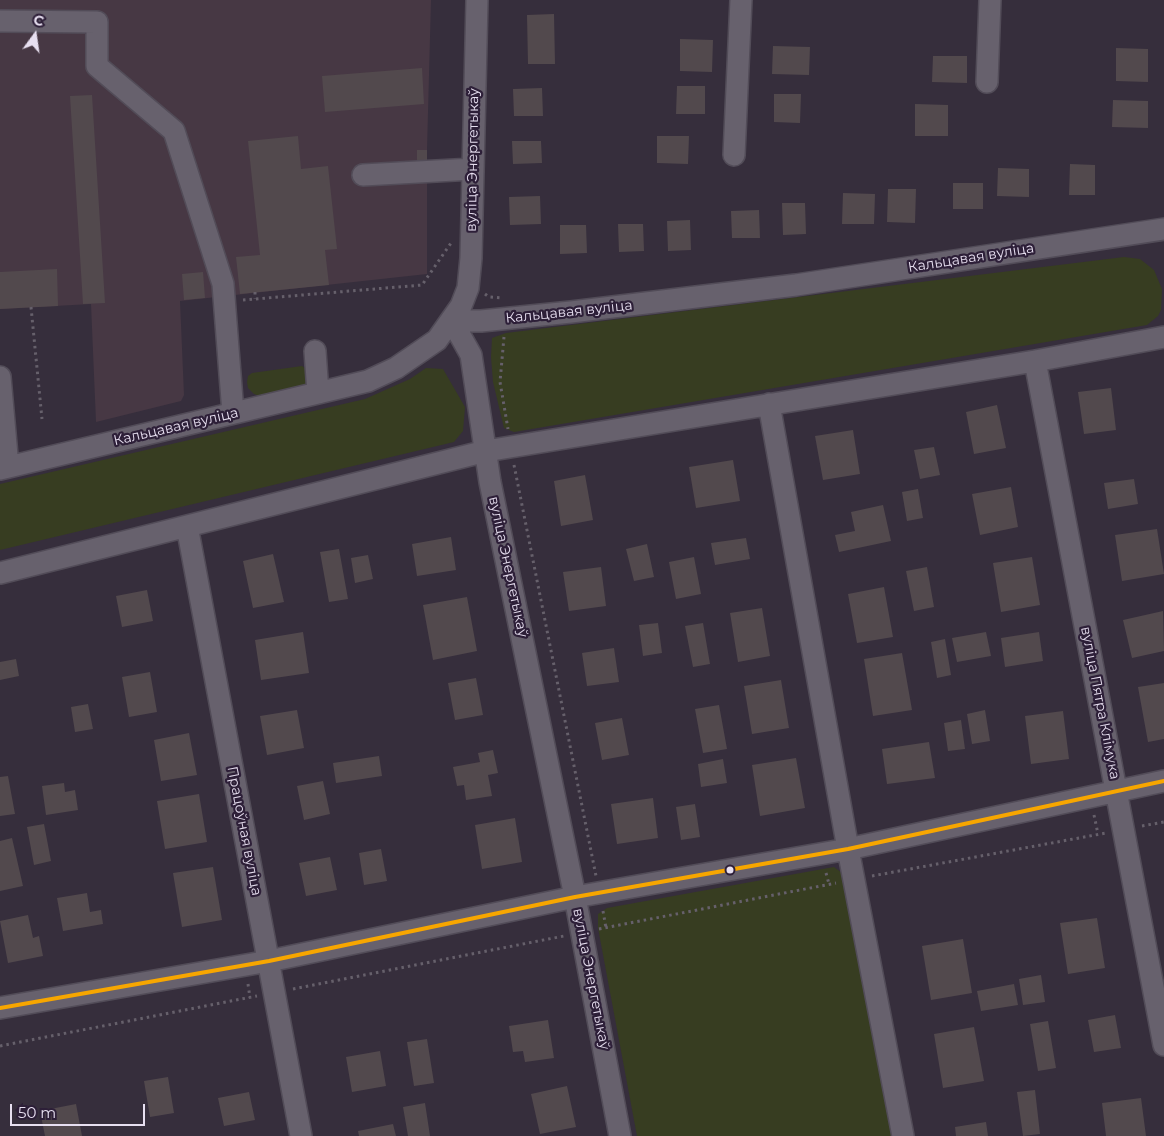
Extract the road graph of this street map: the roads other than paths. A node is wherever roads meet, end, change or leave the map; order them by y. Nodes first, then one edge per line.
1 (478, 0) edge
2 (741, 0) edge
3 (990, 0) edge
4 (0, 21) edge
5 (987, 82) dead end
6 (734, 155) dead end
7 (473, 170) junction
8 (362, 175) dead end
9 (1164, 229) edge
10 (452, 321) junction
11 (1164, 337) edge
12 (315, 351) dead end
13 (1035, 361) junction
14 (0, 377) edge
15 (318, 393) junction
16 (769, 404) junction
17 (233, 413) junction
18 (486, 451) junction
19 (4, 468) edge
20 (187, 526) junction
21 (0, 573) edge
22 (1164, 781) edge
23 (1116, 791) junction
24 (848, 849) junction
25 (575, 897) junction
26 (269, 961) junction
27 (0, 1008) edge
28 (1164, 1045) edge
29 (301, 1136) edge
30 (620, 1136) edge
31 (903, 1136) edge

1 - 7 street, вуліца Энергетыкаў
2 - 6 street
3 - 5 street
4 - 17 street
7 - 8 street
7 - 10 street, вуліца Энергетыкаў
9 - 10 street, Кальцавая вуліца
10 - 15 street, Кальцавая вуліца
10 - 18 street, вуліца Энергетыкаў
11 - 13 street
12 - 15 street
13 - 16 street
13 - 23 street, вуліца Пятра Клімука
14 - 19 street
15 - 17 street, Кальцавая вуліца
16 - 18 street
16 - 24 street
17 - 19 street, Кальцавая вуліца
18 - 20 street
18 - 25 street, вуліца Энергетыкаў
20 - 21 street
20 - 26 street, Працоўная вуліца
22 - 23 street
23 - 24 street
23 - 28 street, вуліца Пятра Клімука
24 - 25 street
24 - 31 street
25 - 26 street
25 - 30 street, вуліца Энергетыкаў
26 - 27 street
26 - 29 street, Працоўная вуліца

